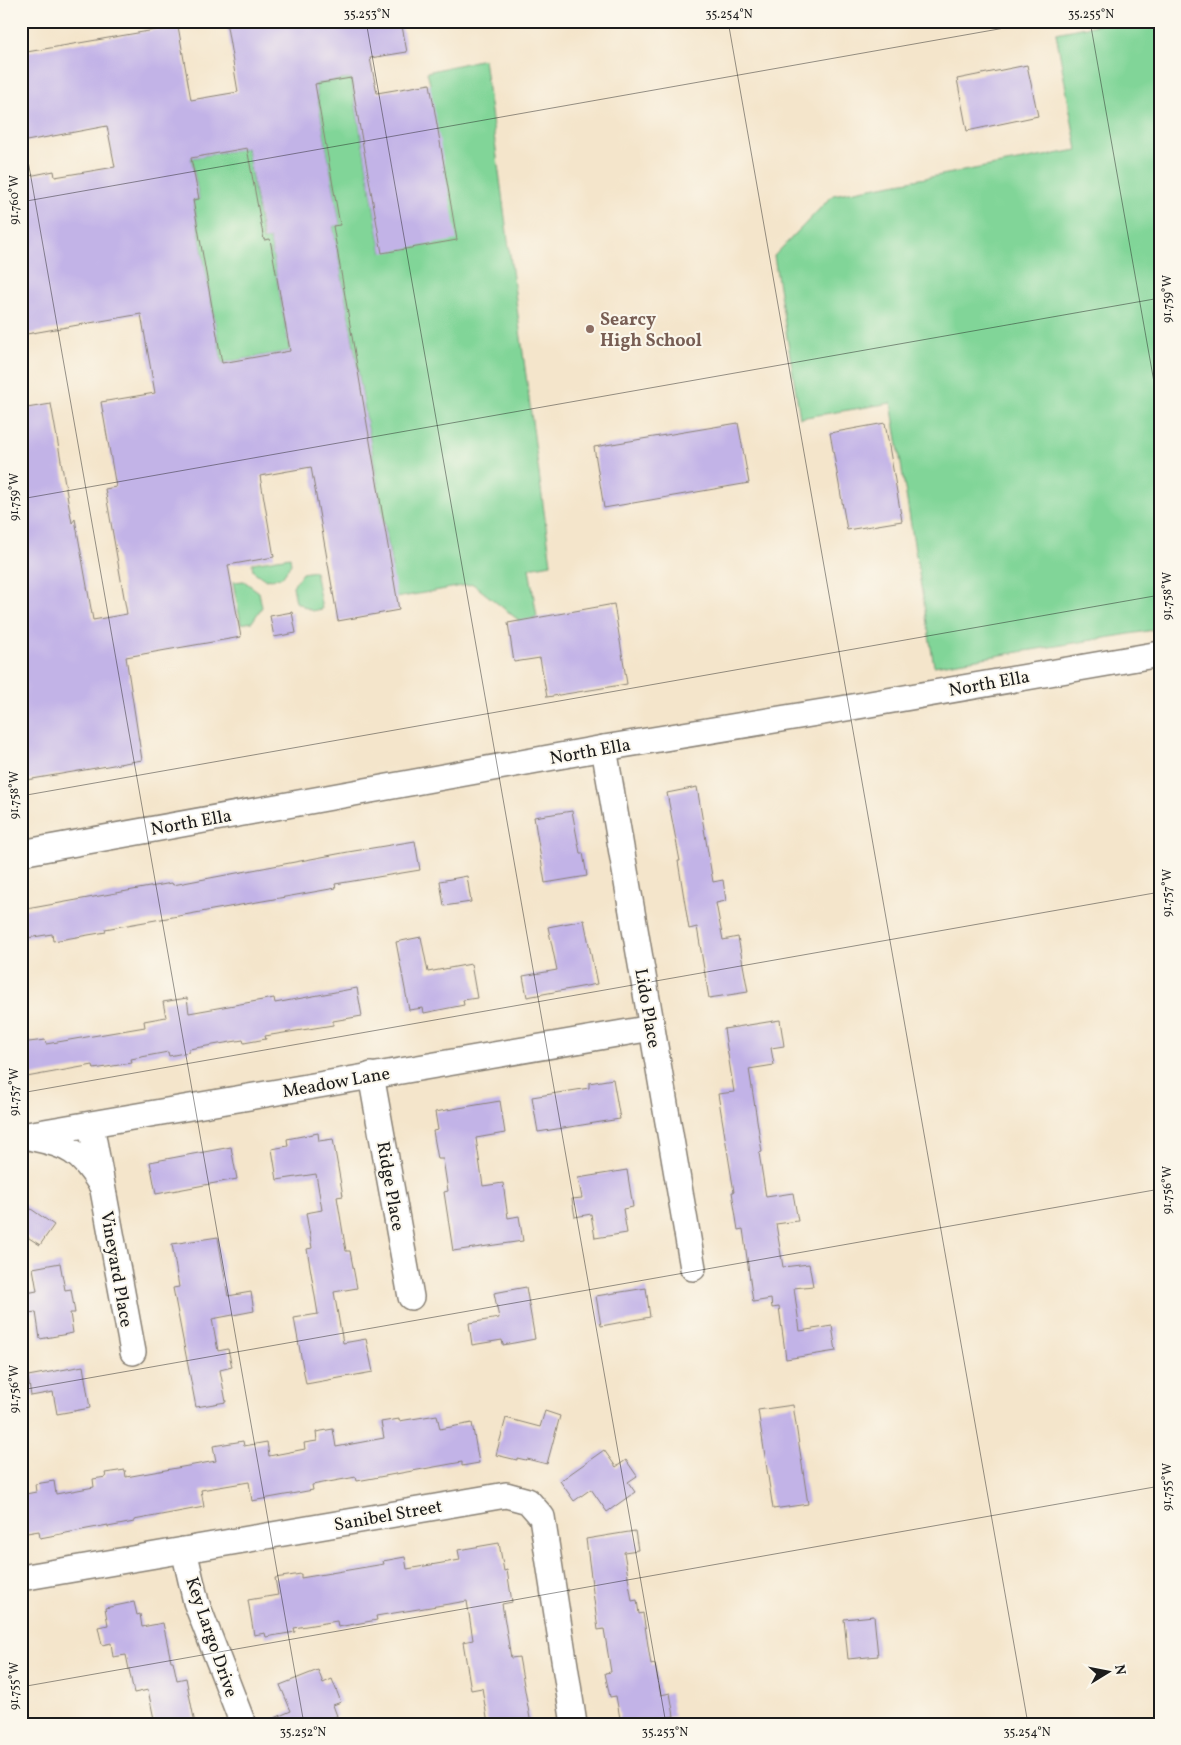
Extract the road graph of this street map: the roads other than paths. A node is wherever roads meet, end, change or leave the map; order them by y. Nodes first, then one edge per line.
1 (1160, 654) edge
2 (604, 748) junction
3 (21, 853) edge
4 (652, 1028) junction
5 (371, 1075) junction
6 (91, 1125) junction
7 (22, 1136) edge
8 (102, 1187) junction
9 (692, 1268) dead end
10 (411, 1297) dead end
11 (132, 1352) dead end
12 (184, 1550) junction
13 (21, 1578) edge
14 (243, 1724) edge
15 (574, 1724) edge

1 - 2 street, North Ella
2 - 3 street, North Ella
2 - 4 street, Lido Place
4 - 5 street, Meadow Lane
4 - 9 street, Lido Place
5 - 6 street, Meadow Lane
5 - 10 street, Ridge Place
6 - 7 street, Meadow Lane
6 - 8 street, Vineyard Place
7 - 8 street, Vineyard Place
8 - 11 street, Vineyard Place
12 - 13 street, Sanibel Street
12 - 14 street, Key Largo Drive
12 - 15 street, Sanibel Street

